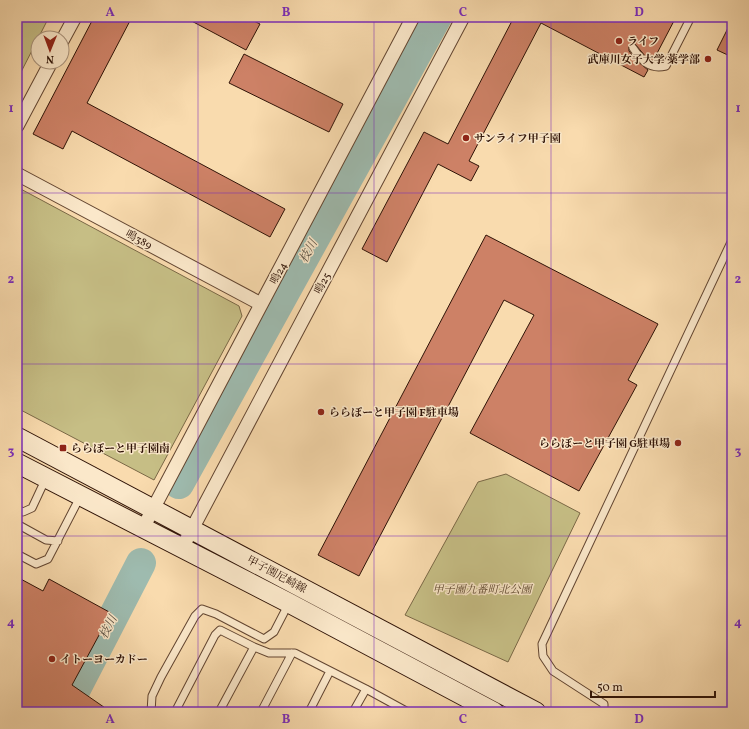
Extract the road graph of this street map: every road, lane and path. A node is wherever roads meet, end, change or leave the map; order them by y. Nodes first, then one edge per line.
1 (75, 17) edge
2 (413, 17) edge
3 (463, 17) edge
4 (691, 17) edge
5 (68, 30) edge
6 (633, 48) dead end
7 (47, 70) edge
8 (17, 126) edge
9 (17, 174) edge
10 (732, 240) edge
11 (261, 304) junction
12 (17, 437) edge
13 (17, 463) edge
14 (46, 478) junction
15 (80, 496) junction
16 (17, 509) edge
17 (153, 509) junction
18 (17, 524) edge
19 (143, 528) junction
20 (192, 530) junction
21 (58, 540) junction
22 (182, 548) junction
23 (17, 554) edge
24 (289, 603) junction
25 (254, 647) junction
26 (292, 653) junction
27 (330, 671) junction
28 (366, 689) junction
29 (405, 711) edge
30 (151, 712) edge
31 (175, 712) edge
32 (219, 712) edge
33 (261, 712) edge
34 (309, 712) edge
35 (353, 712) edge
36 (494, 712) edge
37 (536, 712) edge
38 (604, 712) edge

1 - 5 street
2 - 11 street, 鳴24
3 - 20 street, 鳴25
4 - 6 lane
7 - 8 street
9 - 11 street, 鳴389
10 - 38 lane
11 - 17 street, 鳴24
12 - 17 main road, 甲子園尼崎線
13 - 14 main road, 甲子園尼崎線
14 - 15 main road, 甲子園尼崎線
14 - 16 lane
15 - 19 main road, 甲子園尼崎線
15 - 21 lane
17 - 19 street, 鳴24
17 - 20 main road, 甲子園尼崎線
18 - 21 lane
19 - 22 main road, 甲子園尼崎線
20 - 22 street, 鳴25
20 - 37 main road, 甲子園尼崎線
21 - 23 lane
22 - 24 main road, 甲子園尼崎線
24 - 30 lane
24 - 36 main road, 甲子園尼崎線
25 - 26 lane
25 - 31 lane
25 - 32 lane
26 - 27 lane
26 - 33 lane
27 - 28 lane
27 - 34 lane
28 - 29 lane
28 - 35 lane

